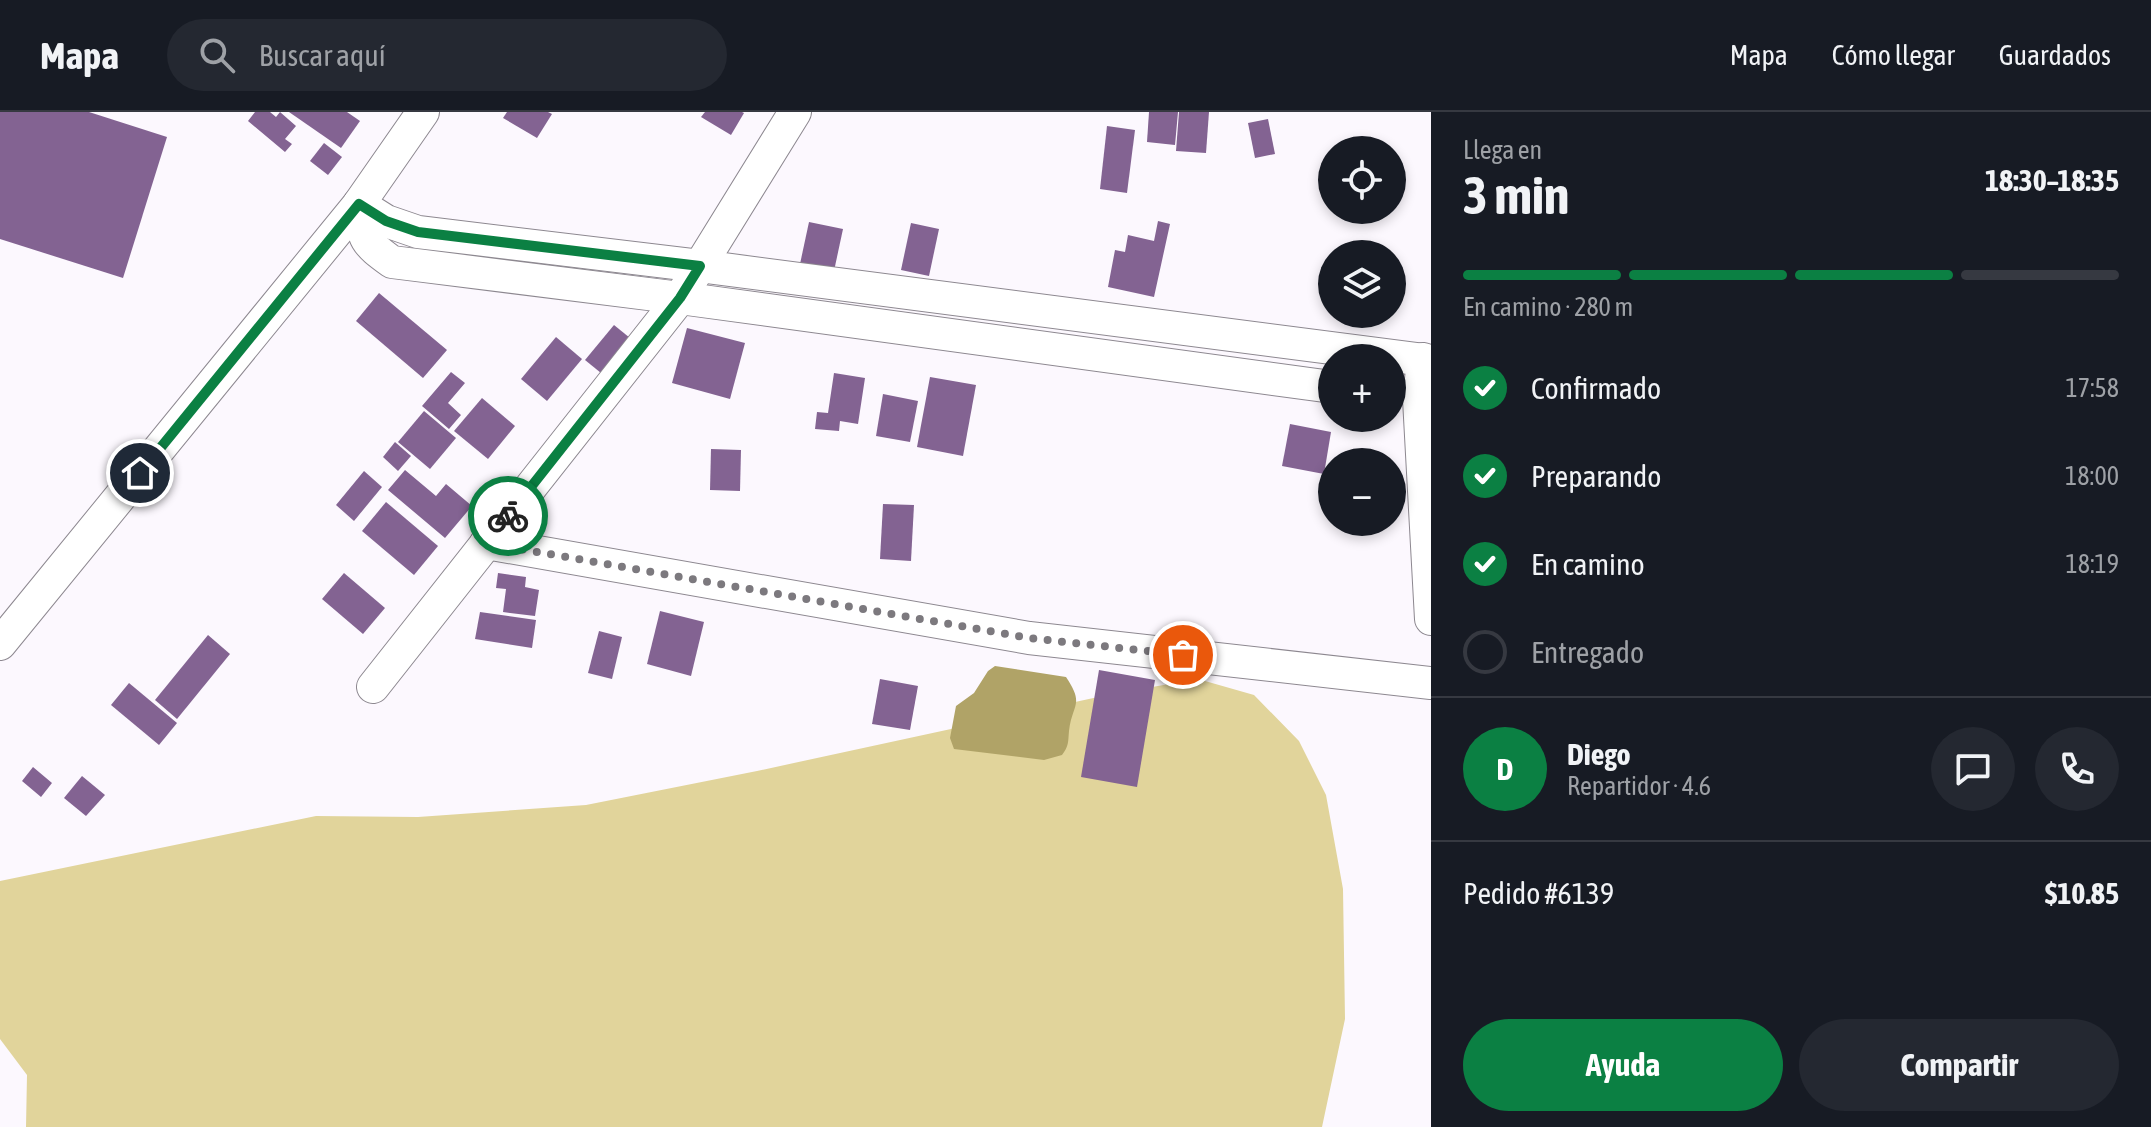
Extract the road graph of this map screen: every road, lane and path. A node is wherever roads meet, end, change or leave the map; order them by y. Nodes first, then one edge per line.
1 (423, 112) edge
2 (795, 112) edge
3 (359, 204) junction
4 (700, 266) junction
5 (680, 298) junction
6 (1427, 360) edge
7 (1318, 385) edge
8 (1414, 398) edge
9 (486, 543) junction
10 (1431, 619) edge
11 (0, 644) edge
12 (1431, 683) edge
13 (373, 687) dead end

1 - 3 street
2 - 4 street
3 - 4 street
3 - 5 street
3 - 11 street
4 - 5 street
4 - 6 street
5 - 7 street
5 - 9 street
6 - 8 street
8 - 10 street
9 - 12 street
9 - 13 street

